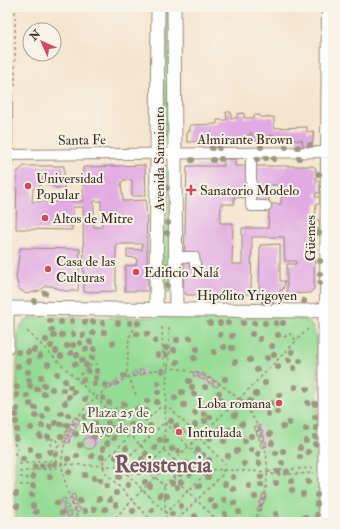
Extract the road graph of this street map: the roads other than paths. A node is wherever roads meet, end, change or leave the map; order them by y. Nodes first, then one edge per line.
1 (158, 7) edge
2 (174, 7) edge
3 (327, 7) edge
4 (11, 89) edge
5 (330, 152) edge
6 (158, 153) junction
7 (174, 153) junction
8 (7, 155) edge
9 (251, 161) dead end
10 (7, 163) edge
11 (266, 206) dead end
12 (176, 257) junction
13 (194, 264) dead end
14 (7, 307) edge
15 (329, 309) edge
16 (159, 310) junction
17 (176, 310) junction
18 (7, 347) edge
19 (324, 470) edge
20 (326, 522) edge

1 - 6 main road, Avenida Sarmiento
2 - 7 main road, Avenida Sarmiento
3 - 5 street, Güemes
4 - 8 street
5 - 7 street, Almirante Brown
5 - 15 street, Güemes
6 - 7 street, Almirante Brown
6 - 8 street, Santa Fe
6 - 16 main road, Avenida Sarmiento
7 - 12 main road, Avenida Sarmiento
8 - 10 street
9 - 11 street
12 - 13 street
12 - 17 main road, Avenida Sarmiento
14 - 16 main road, Hipólito Yrigoyen
14 - 18 main road
15 - 17 main road, Hipólito Yrigoyen
15 - 19 main road, Güemes
16 - 17 main road, Hipólito Yrigoyen
19 - 20 main road, Güemes

